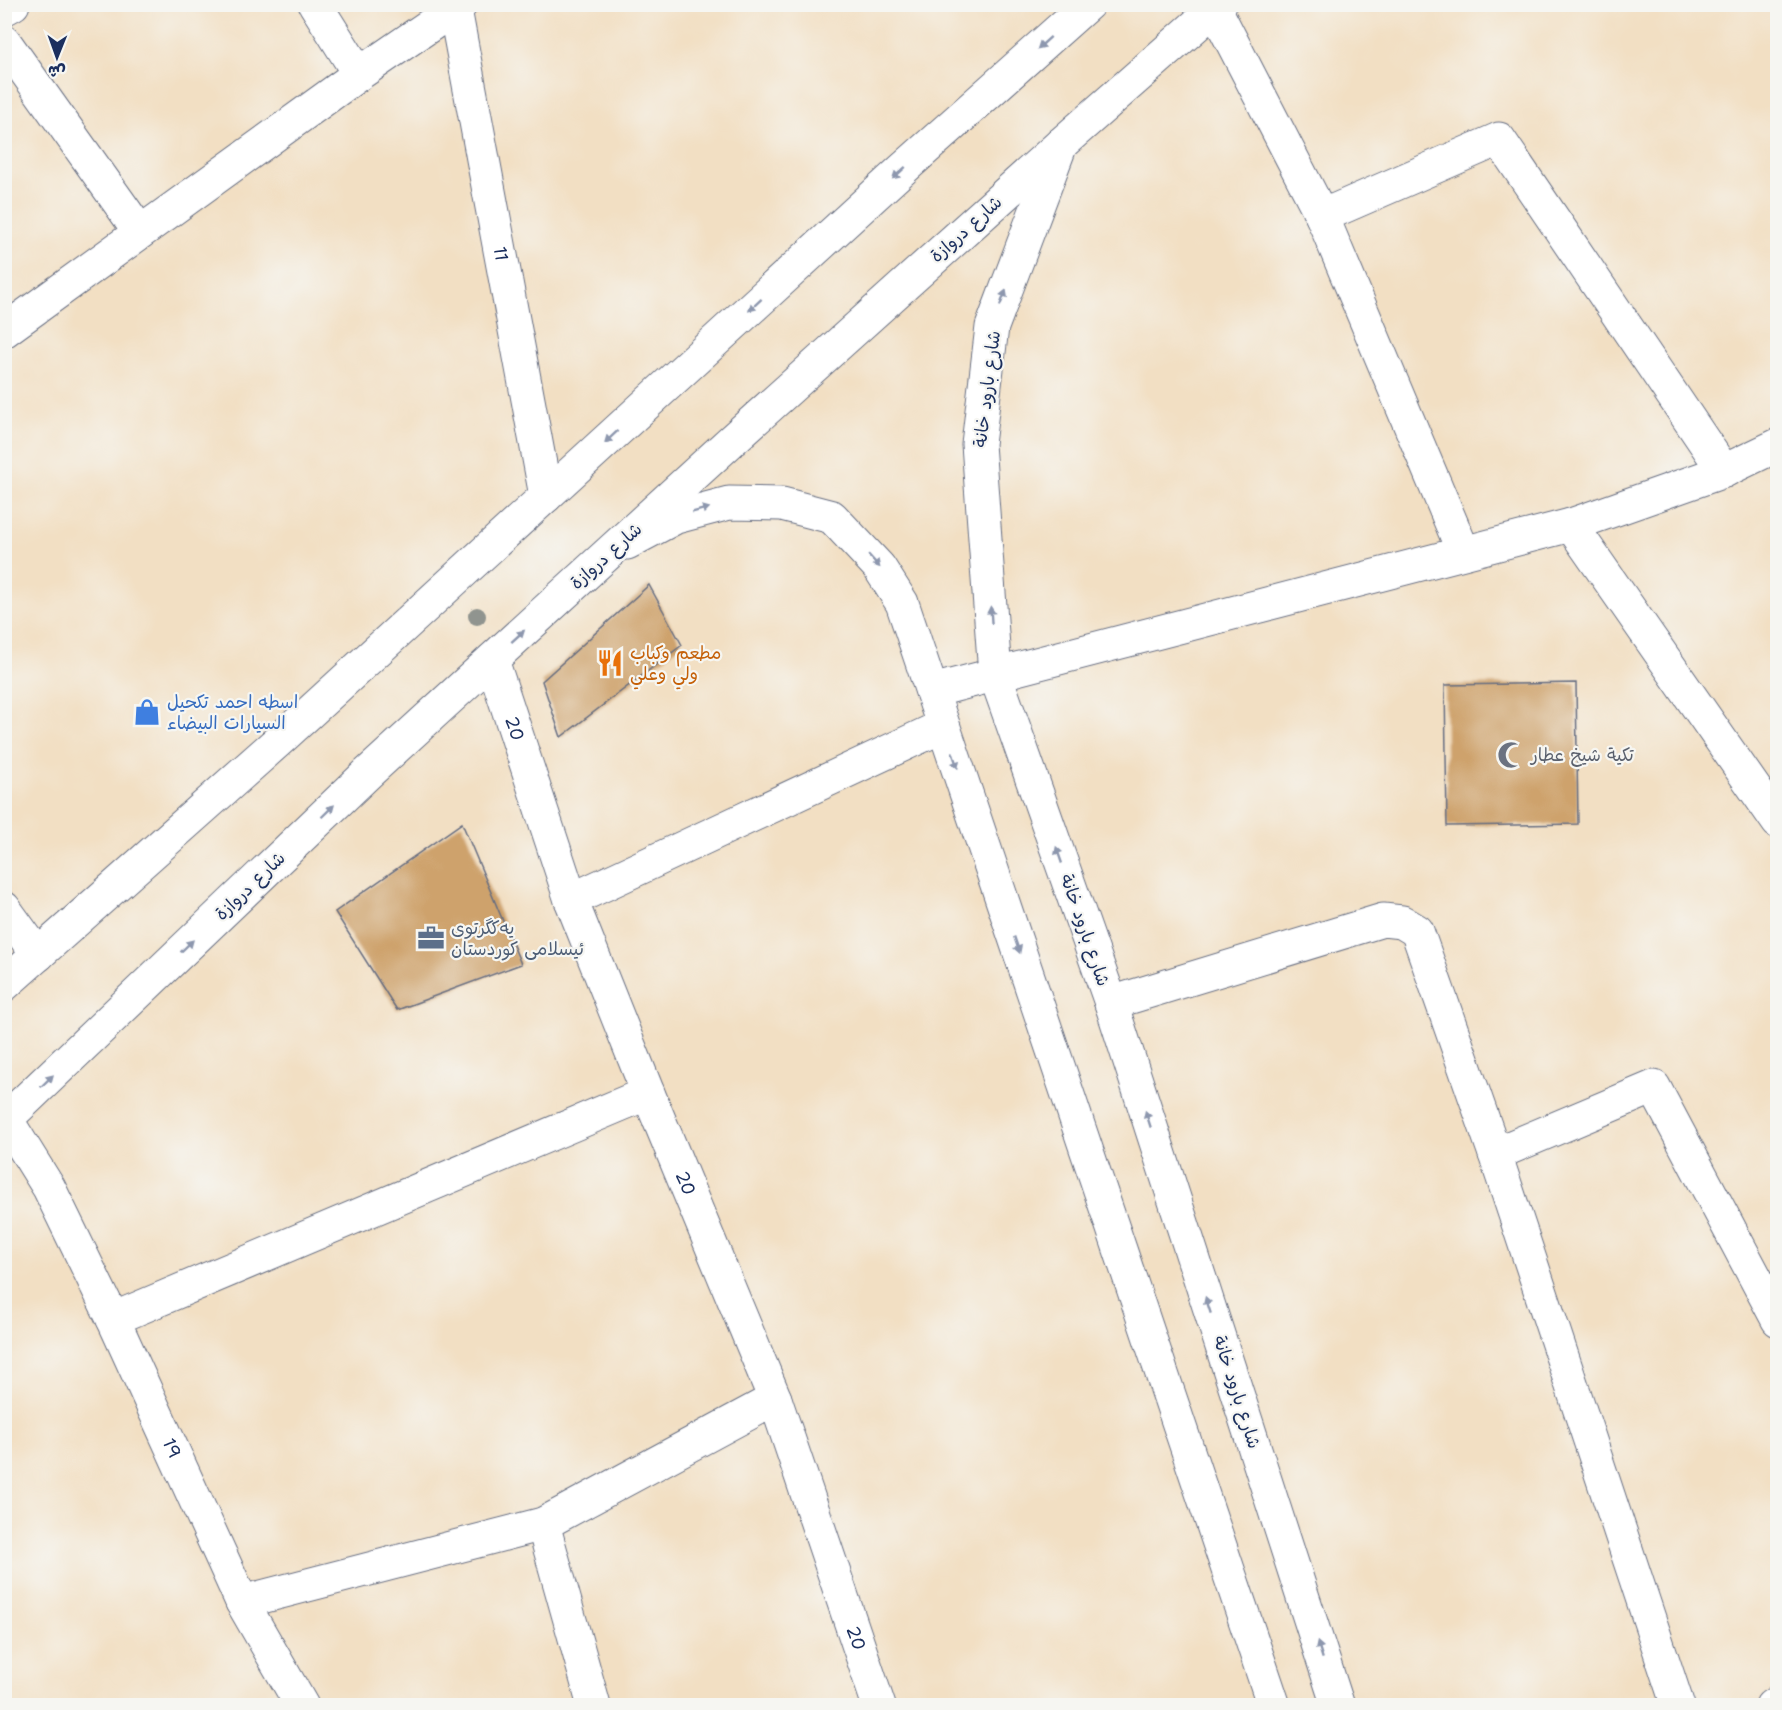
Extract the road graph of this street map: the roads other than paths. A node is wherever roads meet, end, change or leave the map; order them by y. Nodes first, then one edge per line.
1 (13, 4) edge
2 (315, 4) edge
3 (1088, 4) edge
4 (457, 6) edge
5 (1218, 7) edge
6 (4, 9) edge
7 (4, 40) edge
8 (359, 74) junction
9 (1061, 144) junction
10 (1322, 216) junction
11 (140, 232) junction
12 (4, 331) edge
13 (1778, 445) edge
14 (1724, 471) junction
15 (546, 496) junction
16 (1571, 525) junction
17 (1463, 551) junction
18 (610, 552) junction
19 (492, 660) junction
20 (995, 674) junction
21 (932, 691) junction
22 (943, 726) junction
23 (1778, 822) edge
24 (571, 900) junction
25 (4, 908) edge
26 (38, 955) junction
27 (4, 985) edge
28 (1111, 1004) junction
29 (648, 1093) junction
30 (5, 1120) edge
31 (1495, 1154) junction
32 (113, 1319) junction
33 (1778, 1320) edge
34 (775, 1399) junction
35 (543, 1524) junction
36 (242, 1602) junction
37 (1778, 1702) edge
38 (302, 1706) edge
39 (594, 1706) edge
40 (879, 1706) edge
41 (1274, 1706) edge
42 (1338, 1706) edge
43 (1678, 1706) edge
44 (1772, 1706) edge

1 - 6 street
2 - 8 street
3 -> 15 street
4 - 8 street
4 - 15 street, 11
5 - 9 street, شارع دروازة
5 - 10 street
7 - 11 street
8 - 11 street
9 - 18 street, شارع دروازة
20 -> 9 street, شارع بارود خانة
10 - 14 street
10 - 17 street
11 - 12 street
13 - 14 street
14 - 16 street
15 - 26 street
16 - 17 street
16 - 23 street
17 - 20 street
19 -> 18 street, شارع دروازة
18 -> 21 street
19 - 24 street, 20
30 -> 19 street, شارع دروازة
20 - 21 street
28 -> 20 street, شارع بارود خانة
21 - 22 street
22 - 24 street
22 -> 41 street
24 - 29 street, 20
25 - 26 street
26 - 27 street
28 - 31 street
42 -> 28 street, شارع بارود خانة
29 - 32 street
29 - 34 street, 20
30 - 32 street, 19
31 - 33 street
31 - 43 street
32 - 36 street, 19
34 - 35 street
34 - 40 street, 20
35 - 36 street
35 - 39 street
36 - 38 street, 19
37 - 44 street

